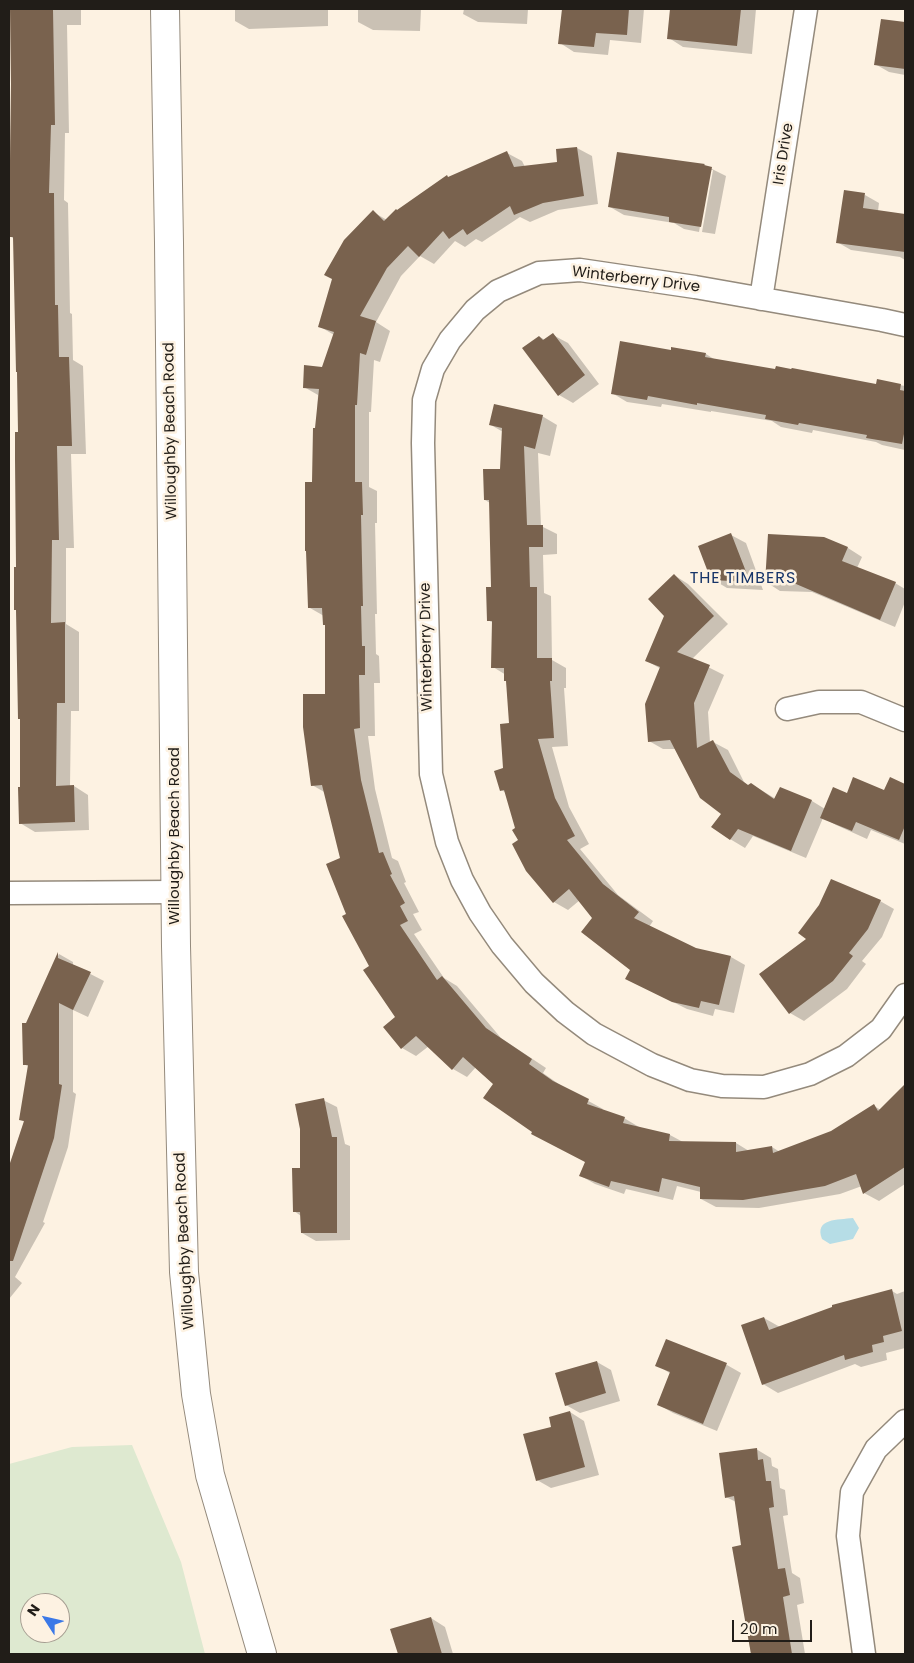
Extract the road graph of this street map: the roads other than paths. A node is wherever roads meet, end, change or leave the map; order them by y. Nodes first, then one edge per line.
1 (165, 9) edge
2 (806, 9) edge
3 (761, 299) junction
4 (905, 325) edge
5 (787, 709) dead end
6 (905, 720) edge
7 (9, 892) edge
8 (175, 892) junction
9 (905, 995) edge
10 (905, 1421) edge
11 (262, 1654) edge
12 (864, 1654) edge

1 - 8 street, Willoughby Beach Road
2 - 3 street, Iris Drive
3 - 4 street, Winterberry Drive
3 - 9 street, Winterberry Drive
5 - 6 street
7 - 8 street
8 - 11 street, Willoughby Beach Road
10 - 12 street

